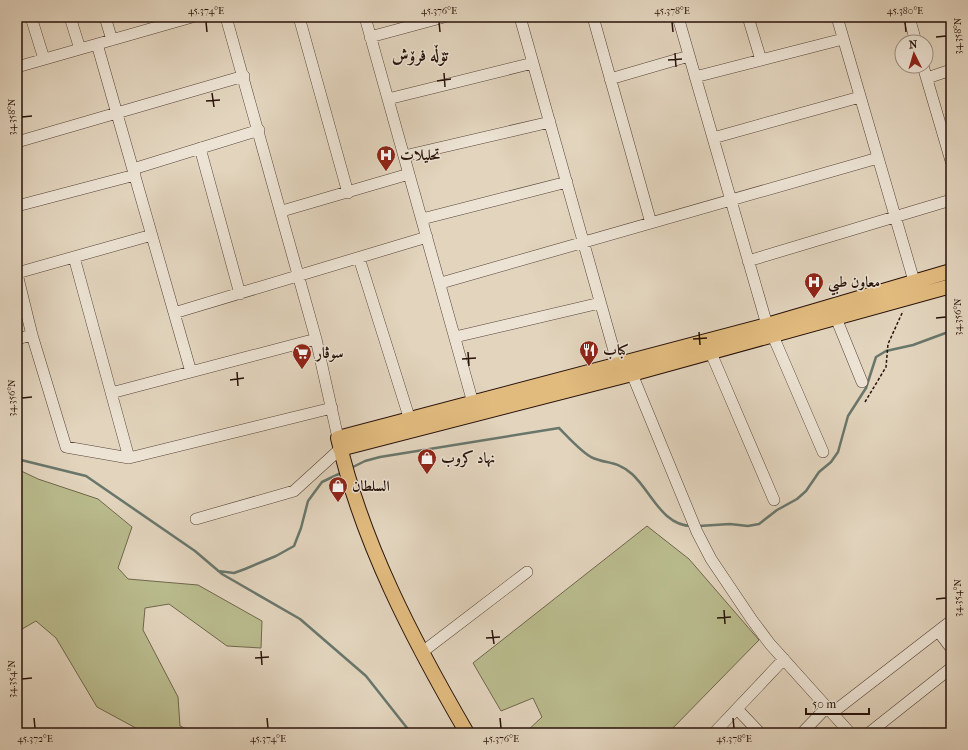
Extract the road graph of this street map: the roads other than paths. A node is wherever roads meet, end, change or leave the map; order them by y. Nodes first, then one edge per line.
1 (31, 17) edge
2 (70, 17) edge
3 (105, 17) edge
4 (226, 17) edge
5 (299, 17) edge
6 (365, 17) edge
7 (444, 17) edge
8 (520, 17) edge
9 (593, 17) edge
10 (678, 17) edge
11 (748, 17) edge
12 (837, 17) edge
13 (909, 17) edge
14 (185, 18) edge
15 (914, 34) edge
16 (370, 37) junction
17 (843, 39) junction
18 (112, 40) junction
19 (97, 44) junction
20 (80, 49) junction
21 (689, 56) junction
22 (44, 59) junction
23 (761, 60) junction
24 (533, 63) junction
25 (17, 67) edge
26 (951, 70) edge
27 (926, 74) edge
28 (244, 76) junction
29 (695, 77) junction
30 (927, 78) junction
31 (610, 79) junction
32 (860, 97) junction
33 (388, 99) junction
34 (117, 113) junction
35 (550, 122) junction
36 (259, 130) junction
37 (948, 137) edge
38 (713, 138) junction
39 (17, 142) edge
40 (200, 148) junction
41 (404, 156) junction
42 (878, 158) junction
43 (951, 161) edge
44 (134, 172) junction
45 (409, 174) junction
46 (567, 182) junction
47 (348, 193) junction
48 (731, 200) junction
49 (951, 200) edge
50 (17, 206) edge
51 (282, 211) junction
52 (895, 216) junction
53 (422, 219) junction
54 (650, 223) junction
55 (152, 235) junction
56 (427, 237) junction
57 (583, 242) junction
58 (74, 257) junction
59 (359, 258) junction
60 (748, 261) junction
61 (951, 271) edge
62 (17, 274) edge
63 (299, 277) junction
64 (914, 281) junction
65 (441, 283) junction
66 (951, 286) edge
67 (240, 294) junction
68 (600, 303) junction
69 (174, 313) junction
70 (815, 318) junction
71 (836, 318) junction
72 (770, 331) junction
73 (32, 335) junction
74 (455, 337) junction
75 (17, 339) edge
76 (316, 339) junction
77 (711, 353) junction
78 (618, 365) junction
79 (191, 372) junction
80 (632, 374) junction
81 (862, 382) dead end
82 (112, 393) junction
83 (473, 403) junction
84 (332, 408) junction
85 (404, 425) junction
86 (339, 443) junction
87 (824, 452) dead end
88 (129, 458) junction
89 (774, 500) dead end
90 (196, 519) dead end
91 (527, 572) dead end
92 (951, 621) edge
93 (938, 631) junction
94 (951, 648) edge
95 (421, 653) junction
96 (784, 659) junction
97 (951, 668) edge
98 (737, 709) junction
99 (829, 710) junction
100 (466, 733) edge
101 (714, 733) edge
102 (760, 733) edge
103 (802, 733) edge
104 (850, 733) edge
105 (869, 733) edge

1 - 22 street
2 - 20 street
3 - 18 street
4 - 28 street
5 - 47 street
6 - 16 street
7 - 16 street
8 - 24 street
9 - 31 street
10 - 21 street
11 - 23 street
12 - 17 street
13 - 15 street
14 - 18 street
16 - 33 street
17 - 23 street
17 - 32 street
18 - 19 street
19 - 20 street
19 - 34 street
20 - 22 street
21 - 29 street
21 - 31 street
22 - 25 street
23 - 29 street
24 - 33 street
24 - 35 street
26 - 30 street
27 - 30 street
28 - 34 street
28 - 36 street
29 - 38 street
30 - 37 street
31 - 54 street
32 - 38 street
32 - 42 street
33 - 41 street
34 - 39 street
34 - 44 street
35 - 41 street
35 - 46 street
36 - 40 street
36 - 51 street
37 - 43 street
38 - 48 street
40 - 44 street
40 - 67 street
41 - 45 street
42 - 48 street
42 - 52 street
44 - 50 street
44 - 55 street
45 - 47 street
45 - 53 street
46 - 53 street
46 - 57 street
47 - 51 street
48 - 54 street
48 - 60 street
49 - 52 street
51 - 63 street
52 - 60 street
52 - 64 street
53 - 56 street
54 - 57 street
55 - 58 street
55 - 69 street
56 - 59 street
56 - 65 street
57 - 65 street
57 - 68 street
58 - 62 street
58 - 82 street
59 - 63 street
59 - 85 street
60 - 72 street
61 - 64 main road
62 - 73 street
63 - 67 street
63 - 76 street
64 - 70 main road
65 - 74 street
66 - 71 main road
67 - 69 street
68 - 74 street
68 - 78 street
69 - 79 street
70 - 71 main road
70 - 72 main road
71 - 81 street
72 - 77 main road
72 - 78 main road
72 - 87 street
73 - 75 street
73 - 88 street
74 - 83 street
76 - 79 street
76 - 84 street
77 - 80 main road
77 - 89 street
78 - 83 main road
79 - 82 street
80 - 85 main road
80 - 96 street
82 - 88 street
83 - 85 main road
84 - 86 street
84 - 88 street
85 - 86 main road
86 - 90 street
86 - 95 main road
91 - 95 street
92 - 93 street
93 - 94 street
93 - 99 street
95 - 100 main road
96 - 98 street
96 - 99 street
97 - 105 street
98 - 101 street
98 - 102 street
99 - 103 street
99 - 104 street

